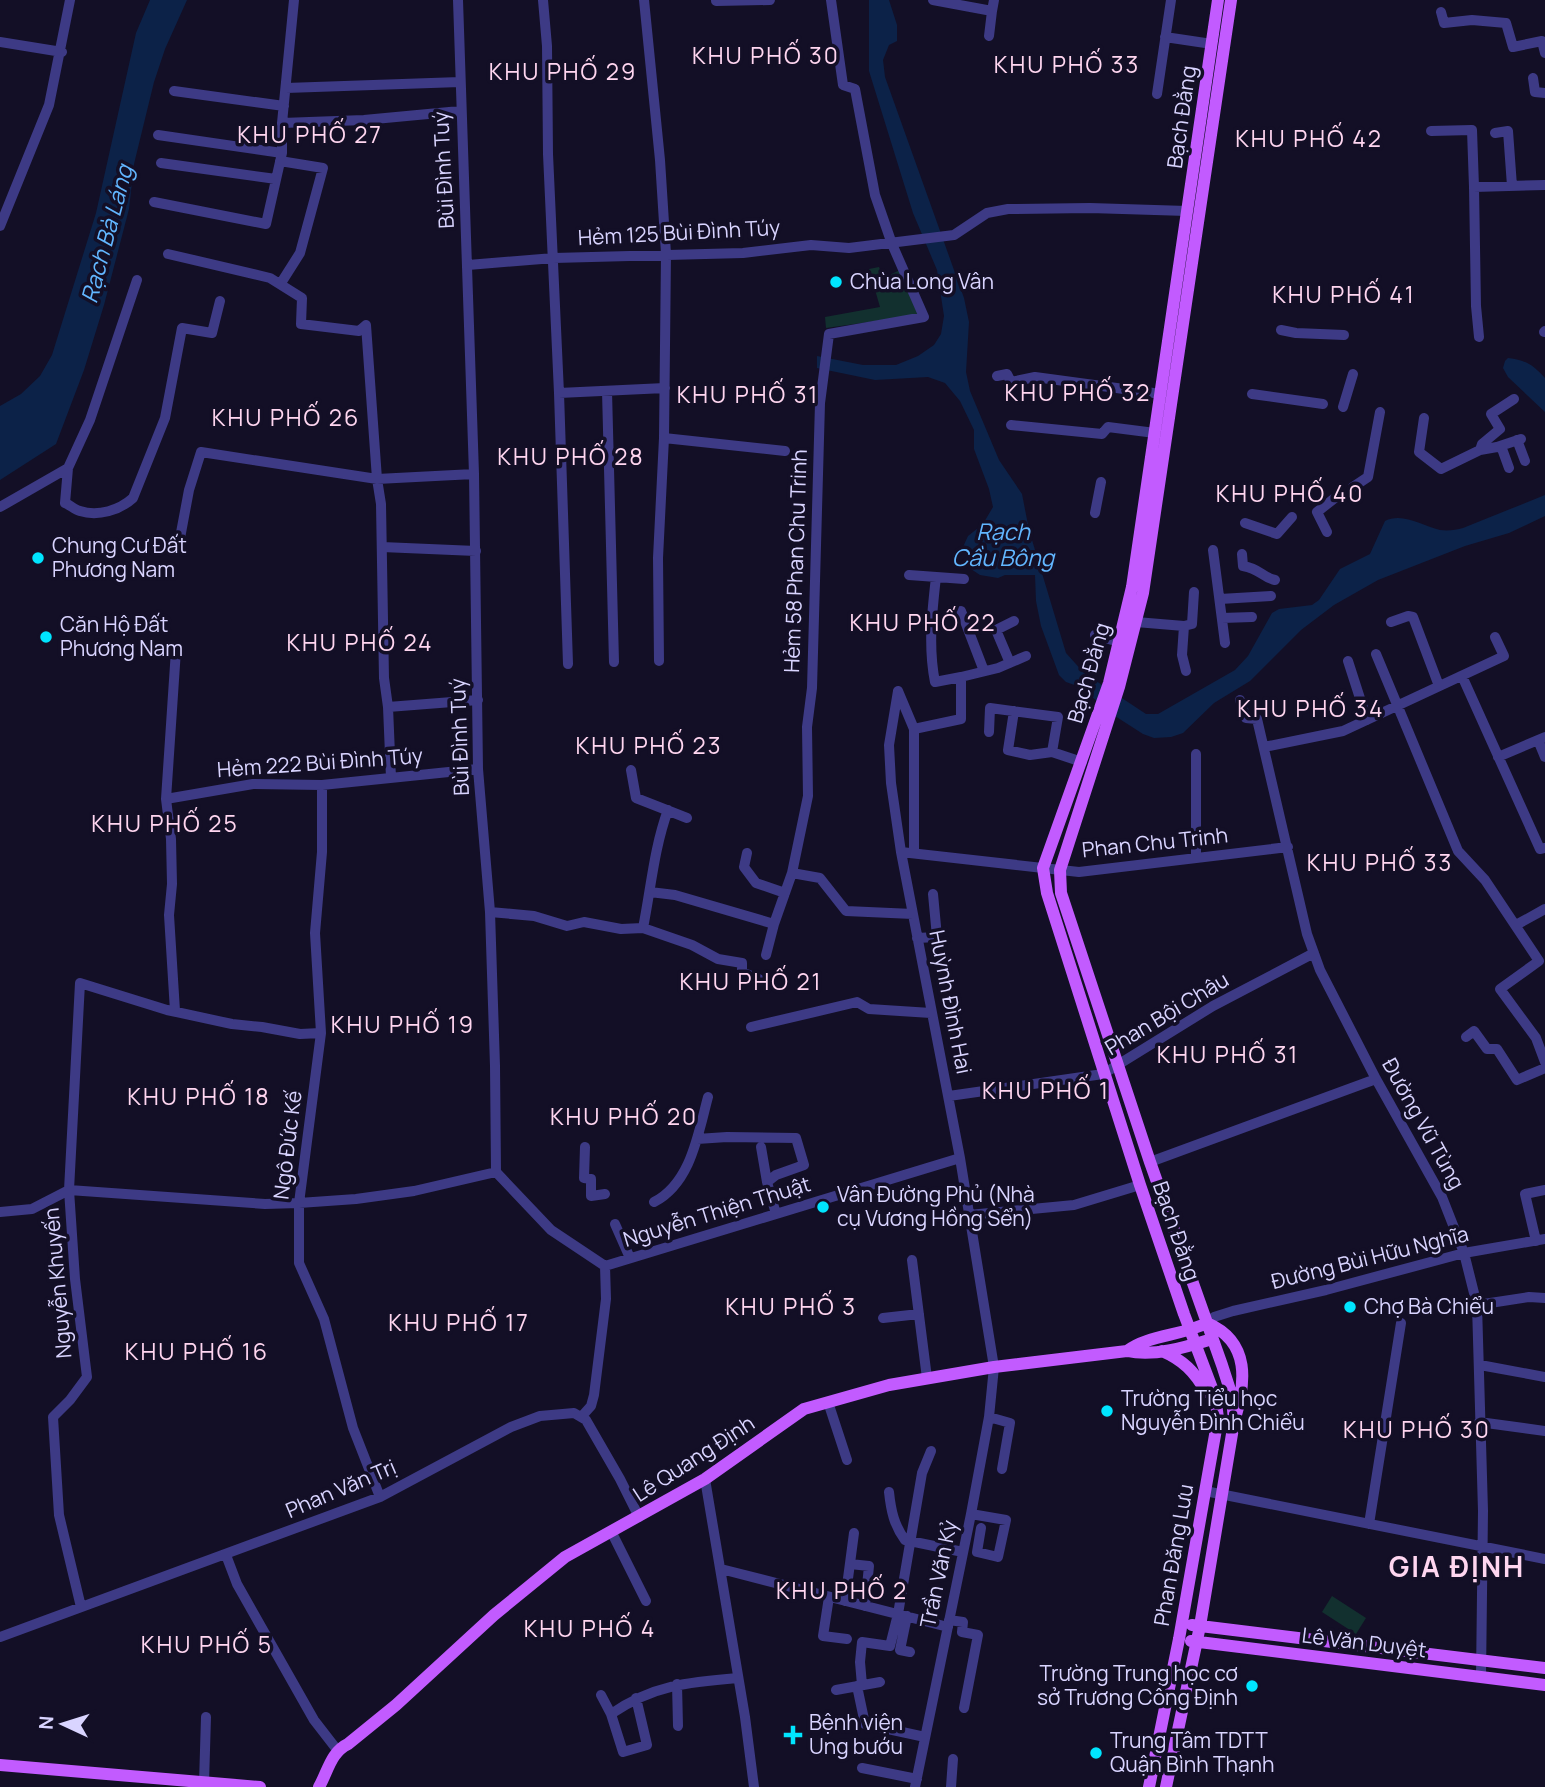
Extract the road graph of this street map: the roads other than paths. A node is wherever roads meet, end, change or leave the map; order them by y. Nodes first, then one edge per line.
1 (71, 0) edge
2 (294, 0) edge
3 (458, 0) edge
4 (543, 0) edge
5 (644, 0) edge
6 (770, 0) edge
7 (831, 0) edge
8 (933, 0) edge
9 (1171, 0) edge
10 (1218, 0) edge
11 (1231, 0) edge
12 (716, 1) edge
13 (969, 3) edge
14 (993, 6) edge
15 (1441, 12) dead end
16 (989, 36) dead end
17 (1165, 37) junction
18 (0, 42) edge
19 (1212, 44) junction
20 (62, 52) junction
21 (1545, 53) edge
22 (1533, 78) dead end
23 (460, 82) junction
24 (286, 88) junction
25 (173, 90) dead end
26 (1545, 93) edge
27 (1157, 94) dead end
28 (284, 106) junction
29 (460, 111) junction
30 (282, 123) junction
31 (1431, 131) dead end
32 (1495, 133) dead end
33 (158, 135) dead end
34 (281, 157) junction
35 (162, 163) dead end
36 (276, 179) junction
37 (1545, 185) edge
38 (1512, 186) junction
39 (1474, 187) junction
40 (154, 202) dead end
41 (1194, 211) junction
42 (0, 226) edge
43 (892, 244) junction
44 (168, 254) dead end
45 (666, 254) junction
46 (554, 258) junction
47 (468, 265) junction
48 (137, 280) dead end
49 (281, 283) junction
50 (220, 301) dead end
51 (1281, 330) dead end
52 (1344, 335) dead end
53 (1479, 337) dead end
54 (1353, 373) dead end
55 (998, 376) dead end
56 (665, 388) junction
57 (607, 391) junction
58 (559, 393) junction
59 (1252, 394) dead end
60 (1167, 395) junction
61 (1514, 399) dead end
62 (1323, 404) dead end
63 (1343, 407) dead end
64 (1380, 412) dead end
65 (1424, 418) dead end
66 (1011, 425) dead end
67 (1155, 433) junction
68 (664, 438) junction
69 (1501, 446) junction
70 (1480, 450) junction
71 (785, 451) dead end
72 (1525, 460) dead end
73 (68, 468) junction
74 (1509, 468) dead end
75 (474, 474) junction
76 (377, 479) junction
77 (1101, 482) dead end
78 (1353, 487) dead end
79 (1340, 494) dead end
80 (0, 507) edge
81 (1095, 513) dead end
82 (1292, 517) dead end
83 (1245, 523) dead end
84 (1327, 532) dead end
85 (180, 538) dead end
86 (382, 541) junction
87 (1213, 550) dead end
88 (476, 551) junction
89 (1242, 554) dead end
90 (909, 575) dead end
91 (936, 577) junction
92 (964, 579) dead end
93 (1275, 580) dead end
94 (1194, 592) dead end
95 (1271, 596) dead end
96 (1220, 598) junction
97 (961, 611) dead end
98 (1252, 617) dead end
99 (1222, 618) junction
100 (1014, 621) dead end
101 (1136, 622) junction
102 (1391, 622) dead end
103 (1184, 626) junction
104 (1095, 635) dead end
105 (1495, 637) dead end
106 (1119, 642) junction
107 (1225, 643) dead end
108 (176, 650) dead end
109 (1376, 654) dead end
110 (1026, 656) dead end
111 (659, 661) dead end
112 (1348, 661) dead end
113 (614, 662) dead end
114 (1010, 663) junction
115 (568, 664) dead end
116 (984, 671) junction
117 (1186, 671) dead end
118 (1462, 676) junction
119 (961, 677) junction
120 (1114, 685) junction
121 (1439, 686) junction
122 (478, 700) junction
123 (1240, 700) dead end
124 (388, 706) junction
125 (1398, 706) junction
126 (1014, 711) junction
127 (1103, 718) junction
128 (1367, 720) junction
129 (914, 729) junction
130 (989, 732) dead end
131 (1542, 739) edge
132 (1264, 747) junction
133 (1052, 752) junction
134 (1196, 754) dead end
135 (1498, 757) junction
136 (1545, 757) edge
137 (1082, 762) junction
138 (478, 769) junction
139 (631, 770) dead end
140 (391, 778) junction
141 (322, 785) junction
142 (166, 799) junction
143 (668, 810) junction
144 (687, 818) dead end
145 (1287, 847) junction
146 (1545, 848) edge
147 (901, 852) junction
148 (747, 853) dead end
149 (914, 853) junction
150 (1196, 858) junction
151 (1043, 868) junction
152 (1060, 870) junction
153 (792, 873) junction
154 (650, 892) junction
155 (785, 894) junction
156 (933, 894) dead end
157 (1545, 909) edge
158 (490, 912) junction
159 (913, 914) junction
160 (774, 924) junction
161 (1516, 925) junction
162 (643, 928) junction
163 (917, 938) junction
164 (1314, 953) junction
165 (766, 955) dead end
166 (1542, 963) edge
167 (759, 979) dead end
168 (175, 1011) junction
169 (931, 1013) junction
170 (751, 1027) dead end
171 (321, 1033) junction
172 (1466, 1037) dead end
173 (1545, 1062) edge
174 (1119, 1066) junction
175 (1545, 1068) edge
176 (1103, 1074) junction
177 (1376, 1079) junction
178 (949, 1096) junction
179 (708, 1097) dead end
180 (697, 1139) junction
181 (585, 1147) dead end
182 (761, 1147) dead end
183 (961, 1158) junction
184 (1150, 1162) junction
185 (496, 1172) junction
186 (768, 1182) junction
187 (1140, 1185) junction
188 (69, 1190) junction
189 (1545, 1190) edge
190 (605, 1194) dead end
191 (654, 1202) dead end
192 (299, 1203) junction
193 (0, 1212) edge
194 (776, 1214) junction
195 (969, 1215) junction
196 (615, 1224) dead end
197 (1540, 1240) edge
198 (1464, 1253) junction
199 (630, 1258) junction
200 (912, 1260) dead end
201 (605, 1266) junction
202 (1545, 1298) edge
203 (1477, 1305) junction
204 (919, 1314) junction
205 (883, 1318) dead end
206 (1207, 1323) junction
207 (1401, 1323) dead end
208 (1192, 1338) junction
209 (1212, 1339) junction
210 (1127, 1351) junction
211 (1161, 1351) junction
212 (1480, 1365) junction
213 (994, 1367) junction
214 (1545, 1377) edge
215 (927, 1378) junction
216 (828, 1402) junction
217 (582, 1416) junction
218 (989, 1417) junction
219 (1218, 1418) junction
220 (1234, 1422) junction
221 (1479, 1422) junction
222 (1545, 1431) edge
223 (931, 1451) dead end
224 (847, 1460) dead end
225 (1002, 1469) dead end
226 (705, 1479) junction
227 (1205, 1491) junction
228 (889, 1492) dead end
229 (1223, 1495) junction
230 (380, 1497) junction
231 (971, 1514) junction
232 (639, 1517) junction
233 (1370, 1524) junction
234 (981, 1528) dead end
235 (611, 1531) junction
236 (854, 1533) dead end
237 (910, 1542) junction
238 (1483, 1548) junction
239 (964, 1552) junction
240 (226, 1555) junction
241 (1545, 1559) edge
242 (850, 1564) junction
243 (720, 1569) junction
244 (829, 1597) junction
245 (646, 1601) dead end
246 (845, 1601) junction
247 (865, 1606) junction
248 (80, 1607) junction
249 (902, 1615) junction
250 (949, 1623) junction
251 (1181, 1623) junction
252 (1200, 1626) junction
253 (0, 1637) edge
254 (847, 1639) dead end
255 (1179, 1639) junction
256 (1196, 1642) junction
257 (1393, 1648) junction
258 (910, 1652) dead end
259 (1482, 1658) junction
260 (1391, 1665) junction
261 (1545, 1668) edge
262 (1481, 1677) junction
263 (738, 1678) junction
264 (880, 1682) dead end
265 (677, 1684) junction
266 (1545, 1685) edge
267 (860, 1686) junction
268 (836, 1690) dead end
269 (601, 1695) dead end
270 (636, 1698) junction
271 (964, 1708) dead end
272 (611, 1714) junction
273 (206, 1717) dead end
274 (678, 1726) dead end
275 (925, 1737) junction
276 (343, 1748) junction
277 (953, 1759) dead end
278 (0, 1765) edge
279 (862, 1768) dead end
280 (204, 1783) junction
281 (916, 1783) edge
282 (260, 1787) edge
283 (319, 1787) edge
284 (754, 1787) edge
285 (951, 1787) edge
286 (1149, 1787) edge
287 (1166, 1787) edge

1 - 20 street
2 - 24 street
3 - 23 street, Bùi Đình Tuý
4 - 46 street
5 - 45 street
6 - 12 street
7 - 43 street
8 - 13 street
9 - 17 street
10 - 19 main road, Bạch Đằng
11 - 41 main road, Bạch Đằng
13 - 14 street
14 - 16 street
15 - 21 street
17 - 19 street
17 - 27 street
18 - 20 street
19 - 41 main road, Bạch Đằng
20 - 42 street
22 - 26 street
23 - 24 street
23 - 29 street, Bùi Đình Tuý
24 - 28 street
25 - 28 street
28 - 30 street
29 - 30 street
29 - 47 street, Bùi Đình Tuý
30 - 34 street
31 - 39 street
32 - 38 street
33 - 34 street
34 - 36 street
34 - 49 street
35 - 36 street
36 - 40 street
37 - 38 street
38 - 39 street
39 - 53 street
41 - 43 street, Hẻm 125 Bùi Đình Túy
41 - 60 main road, Bạch Đằng
43 - 45 street, Hẻm 125 Bùi Đình Túy
43 - 153 street, Hẻm 58 Phan Chu Trinh
44 - 49 street
45 - 46 street, Hẻm 125 Bùi Đình Túy
45 - 56 street
46 - 47 street, Hẻm 125 Bùi Đình Túy
46 - 58 street
47 - 75 street, Bùi Đình Tuý
48 - 73 street
49 - 76 street
50 - 73 street
51 - 52 street
54 - 63 street
55 - 60 street
56 - 57 street
56 - 68 street
57 - 58 street
57 - 113 street
58 - 115 street
59 - 62 street
60 - 67 main road, Bạch Đằng
60 - 101 main road, Bạch Đằng
61 - 70 street
64 - 78 street
65 - 70 street
66 - 67 street
67 - 106 main road, Bạch Đằng
68 - 71 street
68 - 111 street
69 - 70 street
69 - 72 street
69 - 74 street
73 - 80 street
75 - 76 street
75 - 88 street, Bùi Đình Tuý
76 - 85 street
76 - 86 street
77 - 81 street
79 - 84 street
82 - 83 street
86 - 88 street
86 - 124 street
87 - 96 street
88 - 122 street, Bùi Đình Tuý
89 - 93 street
90 - 91 street
91 - 92 street
91 - 119 street
94 - 103 street
95 - 96 street
96 - 99 street
97 - 116 street
98 - 99 street
99 - 107 street
100 - 114 street
101 - 103 street
101 - 120 main road, Bạch Đằng
102 - 121 street
103 - 117 street
104 - 106 street
105 - 118 street
106 - 120 main road, Bạch Đằng
108 - 142 street
109 - 125 street
110 - 114 street
112 - 128 street
114 - 116 street
116 - 119 street
118 - 121 street
118 - 135 street
119 - 129 street
120 - 127 main road, Bạch Đằng
121 - 125 street
122 - 124 street
122 - 138 street, Bùi Đình Tuý
123 - 132 street, Đường Vũ Tùng
124 - 140 street
125 - 128 street
125 - 161 street
126 - 130 street
126 - 133 street
126 - 133 street
127 - 137 main road, Bạch Đằng
127 - 152 main road, Bạch Đằng
128 - 132 street
129 - 147 street, Huỳnh Đình Hai
129 - 149 street
131 - 135 street
131 - 136 street
132 - 145 street, Đường Vũ Tùng
133 - 137 street
134 - 150 street
135 - 146 street
137 - 151 main road, Bạch Đằng
138 - 140 street, Hẻm 222 Bùi Đình Túy
138 - 158 street, Bùi Đình Tuý
139 - 143 street
140 - 141 street, Hẻm 222 Bùi Đình Túy
141 - 142 street, Hẻm 222 Bùi Đình Túy
141 - 171 street, Ngô Đức Kế
142 - 168 street
143 - 144 street
143 - 154 street
145 - 150 street, Phan Chu Trinh
145 - 164 street, Đường Vũ Tùng
147 - 149 street, Phan Chu Trinh
147 - 159 street, Huỳnh Đình Hai
148 - 155 street
149 - 151 street, Phan Chu Trinh
150 - 152 street, Phan Chu Trinh
151 - 152 street, Phan Chu Trinh
151 - 176 main road, Bạch Đằng
152 - 174 main road, Bạch Đằng
153 - 155 street, Hẻm 58 Phan Chu Trinh
153 - 159 street
154 - 160 street
154 - 162 street
155 - 160 street, Hẻm 58 Phan Chu Trinh
156 - 163 street
157 - 161 street
158 - 162 street
158 - 185 street, Bùi Đình Tuý
159 - 163 street, Huỳnh Đình Hai
160 - 165 street, Hẻm 58 Phan Chu Trinh
161 - 166 street
162 - 167 street
163 - 169 street, Huỳnh Đình Hai
164 - 174 street, Phan Bội Châu
164 - 177 street, Đường Vũ Tùng
166 - 173 street
168 - 171 street
168 - 188 street, Nguyễn Khuyến
169 - 170 street
169 - 178 street, Huỳnh Đình Hai
171 - 192 street, Ngô Đức Kế
172 - 175 street
174 - 176 street, Phan Bội Châu
174 - 184 main road, Bạch Đằng
176 - 178 street, Phan Bội Châu
176 - 187 main road, Bạch Đằng
177 - 184 street
177 - 198 street, Đường Vũ Tùng
178 - 183 street, Huỳnh Đình Hai
179 - 180 street
180 - 186 street
180 - 191 street
181 - 190 street
182 - 186 street
183 - 194 street, Nguyễn Thiện Thuật
183 - 195 street, Huỳnh Đình Hai
184 - 206 main road, Bạch Đằng
185 - 192 street
185 - 201 street
186 - 194 street
187 - 195 street
187 - 208 main road, Bạch Đằng
188 - 192 street
188 - 193 street
188 - 248 street, Nguyễn Khuyến
189 - 197 street
192 - 230 street, Ngô Đức Kế
194 - 199 street, Nguyễn Thiện Thuật
195 - 213 street, Huỳnh Đình Hai
196 - 199 street
197 - 198 street, Đường Bùi Hữu Nghĩa
198 - 203 street, Đường Vũ Tùng
198 - 206 street, Đường Bùi Hữu Nghĩa
199 - 201 street, Nguyễn Thiện Thuật
200 - 204 street
201 - 217 street
202 - 203 street
203 - 212 street, Đường Vũ Tùng
204 - 205 street
204 - 215 street
206 - 208 main road
206 - 209 main road, Phan Đăng Lưu
206 - 220 main road, Phan Đăng Lưu
207 - 233 street
208 - 209 main road
208 - 210 main road, Lê Quang Định
208 - 211 main road, Lê Quang Định
208 - 219 main road, Phan Đăng Lưu
209 - 220 main road, Phan Đăng Lưu
210 - 211 main road, Lê Quang Định
210 - 213 main road, Lê Quang Định
211 - 219 main road
212 - 214 street
212 - 221 street, Đường Vũ Tùng
213 - 215 main road, Lê Quang Định
213 - 218 street, Trần Văn Kỷ
215 - 216 main road, Lê Quang Định
216 - 224 street
216 - 226 main road, Lê Quang Định
217 - 230 street, Phan Văn Trị
217 - 232 street
218 - 225 street
218 - 231 street, Trần Văn Kỷ
219 - 227 main road, Phan Đăng Lưu
220 - 229 main road, Phan Đăng Lưu
221 - 222 street
221 - 238 street, Đường Vũ Tùng
223 - 237 street
226 - 232 main road, Lê Quang Định
226 - 243 street
227 - 229 street
227 - 251 main road, Phan Đăng Lưu
228 - 237 street
229 - 233 street
229 - 252 main road, Phan Đăng Lưu
230 - 240 street, Phan Văn Trị
231 - 234 street
231 - 239 street, Trần Văn Kỷ
232 - 235 main road, Lê Quang Định
233 - 238 street
235 - 245 street
235 - 276 main road, Lê Quang Định
236 - 242 street
237 - 239 street
237 - 249 street
238 - 241 street
238 - 259 street, Đường Vũ Tùng
239 - 250 street, Trần Văn Kỷ
240 - 248 street, Phan Văn Trị
240 - 276 street
242 - 246 street
242 - 247 street
243 - 244 street
243 - 263 street
244 - 246 street
244 - 254 street
246 - 247 street
247 - 249 street
248 - 253 street, Phan Văn Trị
249 - 250 street
249 - 258 street
249 - 267 street
250 - 271 street
250 - 275 street, Trần Văn Kỷ
251 - 252 main road, Lê Văn Duyệt
251 - 255 main road, Phan Đăng Lưu
252 - 256 main road, Phan Đăng Lưu
252 - 257 main road, Lê Văn Duyệt
255 - 256 main road, Lê Văn Duyệt
255 - 286 main road, Phan Đăng Lưu
256 - 260 main road, Lê Văn Duyệt
256 - 287 main road, Phan Đăng Lưu
257 - 259 main road, Lê Văn Duyệt
257 - 260 main road
259 - 261 main road, Lê Văn Duyệt
259 - 262 street, Đường Vũ Tùng
260 - 262 main road, Lê Văn Duyệt
262 - 266 main road, Lê Văn Duyệt
263 - 265 street
263 - 284 street
264 - 267 street
265 - 270 street
265 - 274 street
267 - 268 street
267 - 275 street
269 - 272 street
270 - 272 street
270 - 272 street
273 - 280 street
275 - 281 street, Trần Văn Kỷ
276 - 283 main road, Lê Quang Định
277 - 285 street
278 - 280 main road
279 - 281 street
280 - 282 main road

